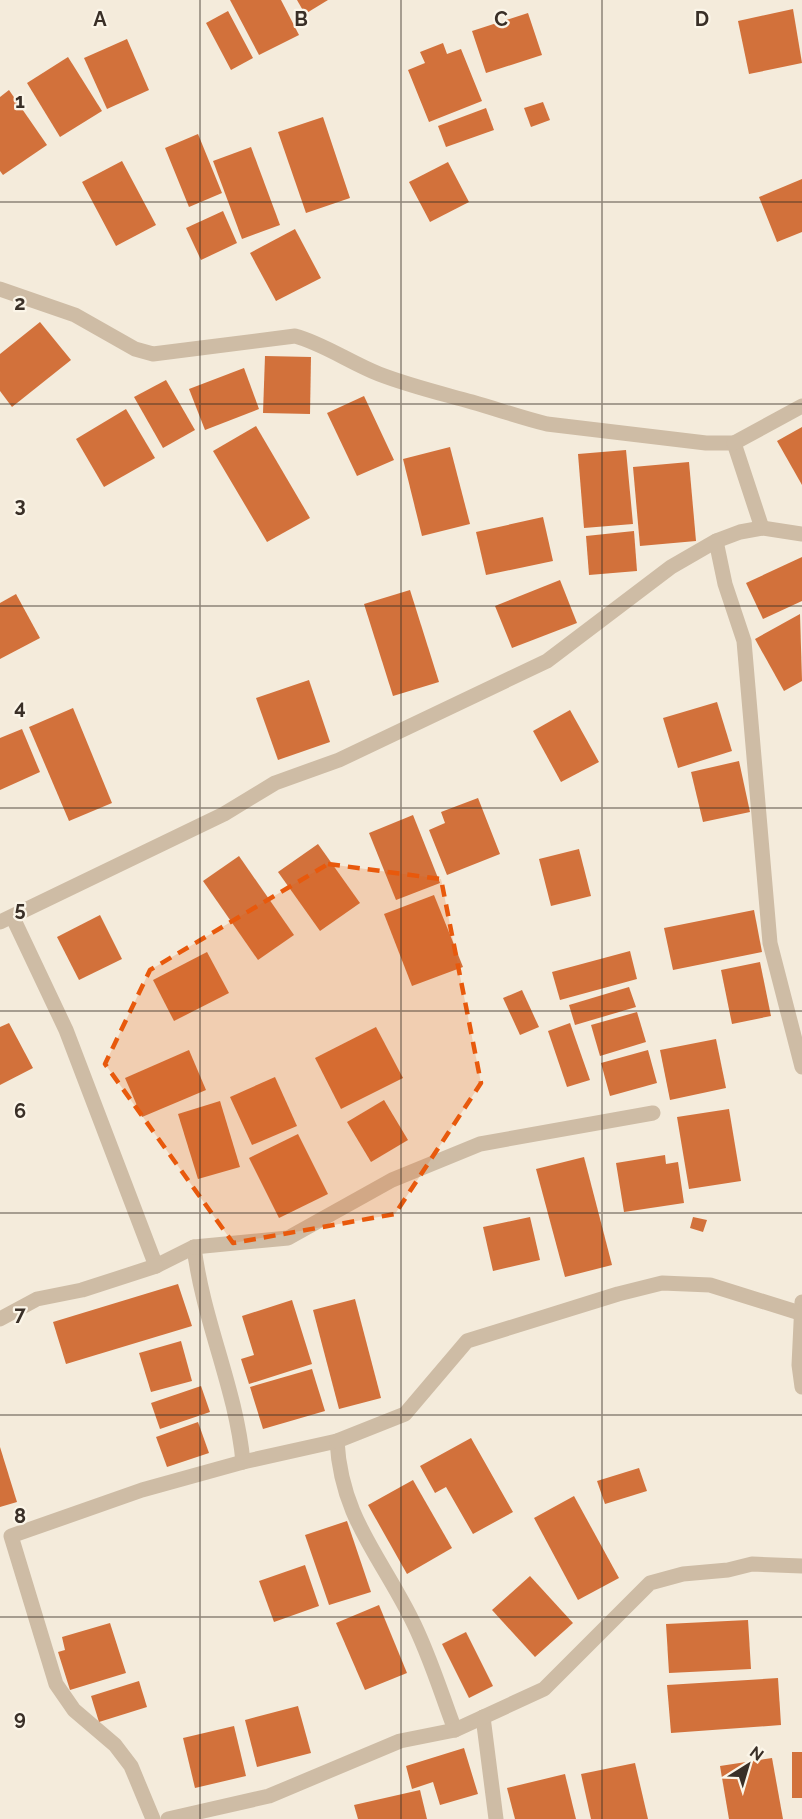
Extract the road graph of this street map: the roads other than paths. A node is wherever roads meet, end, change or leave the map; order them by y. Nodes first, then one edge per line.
1 (0, 289) edge
2 (802, 406) edge
3 (734, 443) junction
4 (762, 528) junction
5 (802, 534) edge
6 (716, 542) junction
7 (7, 920) edge
8 (798, 1032) edge
9 (802, 1067) edge
10 (653, 1113) dead end
11 (194, 1247) junction
12 (156, 1266) junction
13 (801, 1307) edge
14 (0, 1319) edge
15 (802, 1387) edge
16 (337, 1441) junction
17 (243, 1462) junction
18 (6, 1538) edge
19 (802, 1566) edge
20 (483, 1717) junction
21 (455, 1730) junction
22 (153, 1819) edge
23 (168, 1819) edge
24 (496, 1819) edge

1 - 3 street
2 - 3 street
3 - 4 street
4 - 5 street
4 - 6 street
6 - 7 street
6 - 8 street
7 - 12 street
8 - 9 street
10 - 11 street
11 - 12 street
11 - 17 street
12 - 14 street
13 - 15 street
13 - 16 street
16 - 17 street
16 - 21 street
17 - 18 street
18 - 22 street
19 - 20 street
20 - 21 street
20 - 24 street
21 - 23 street

